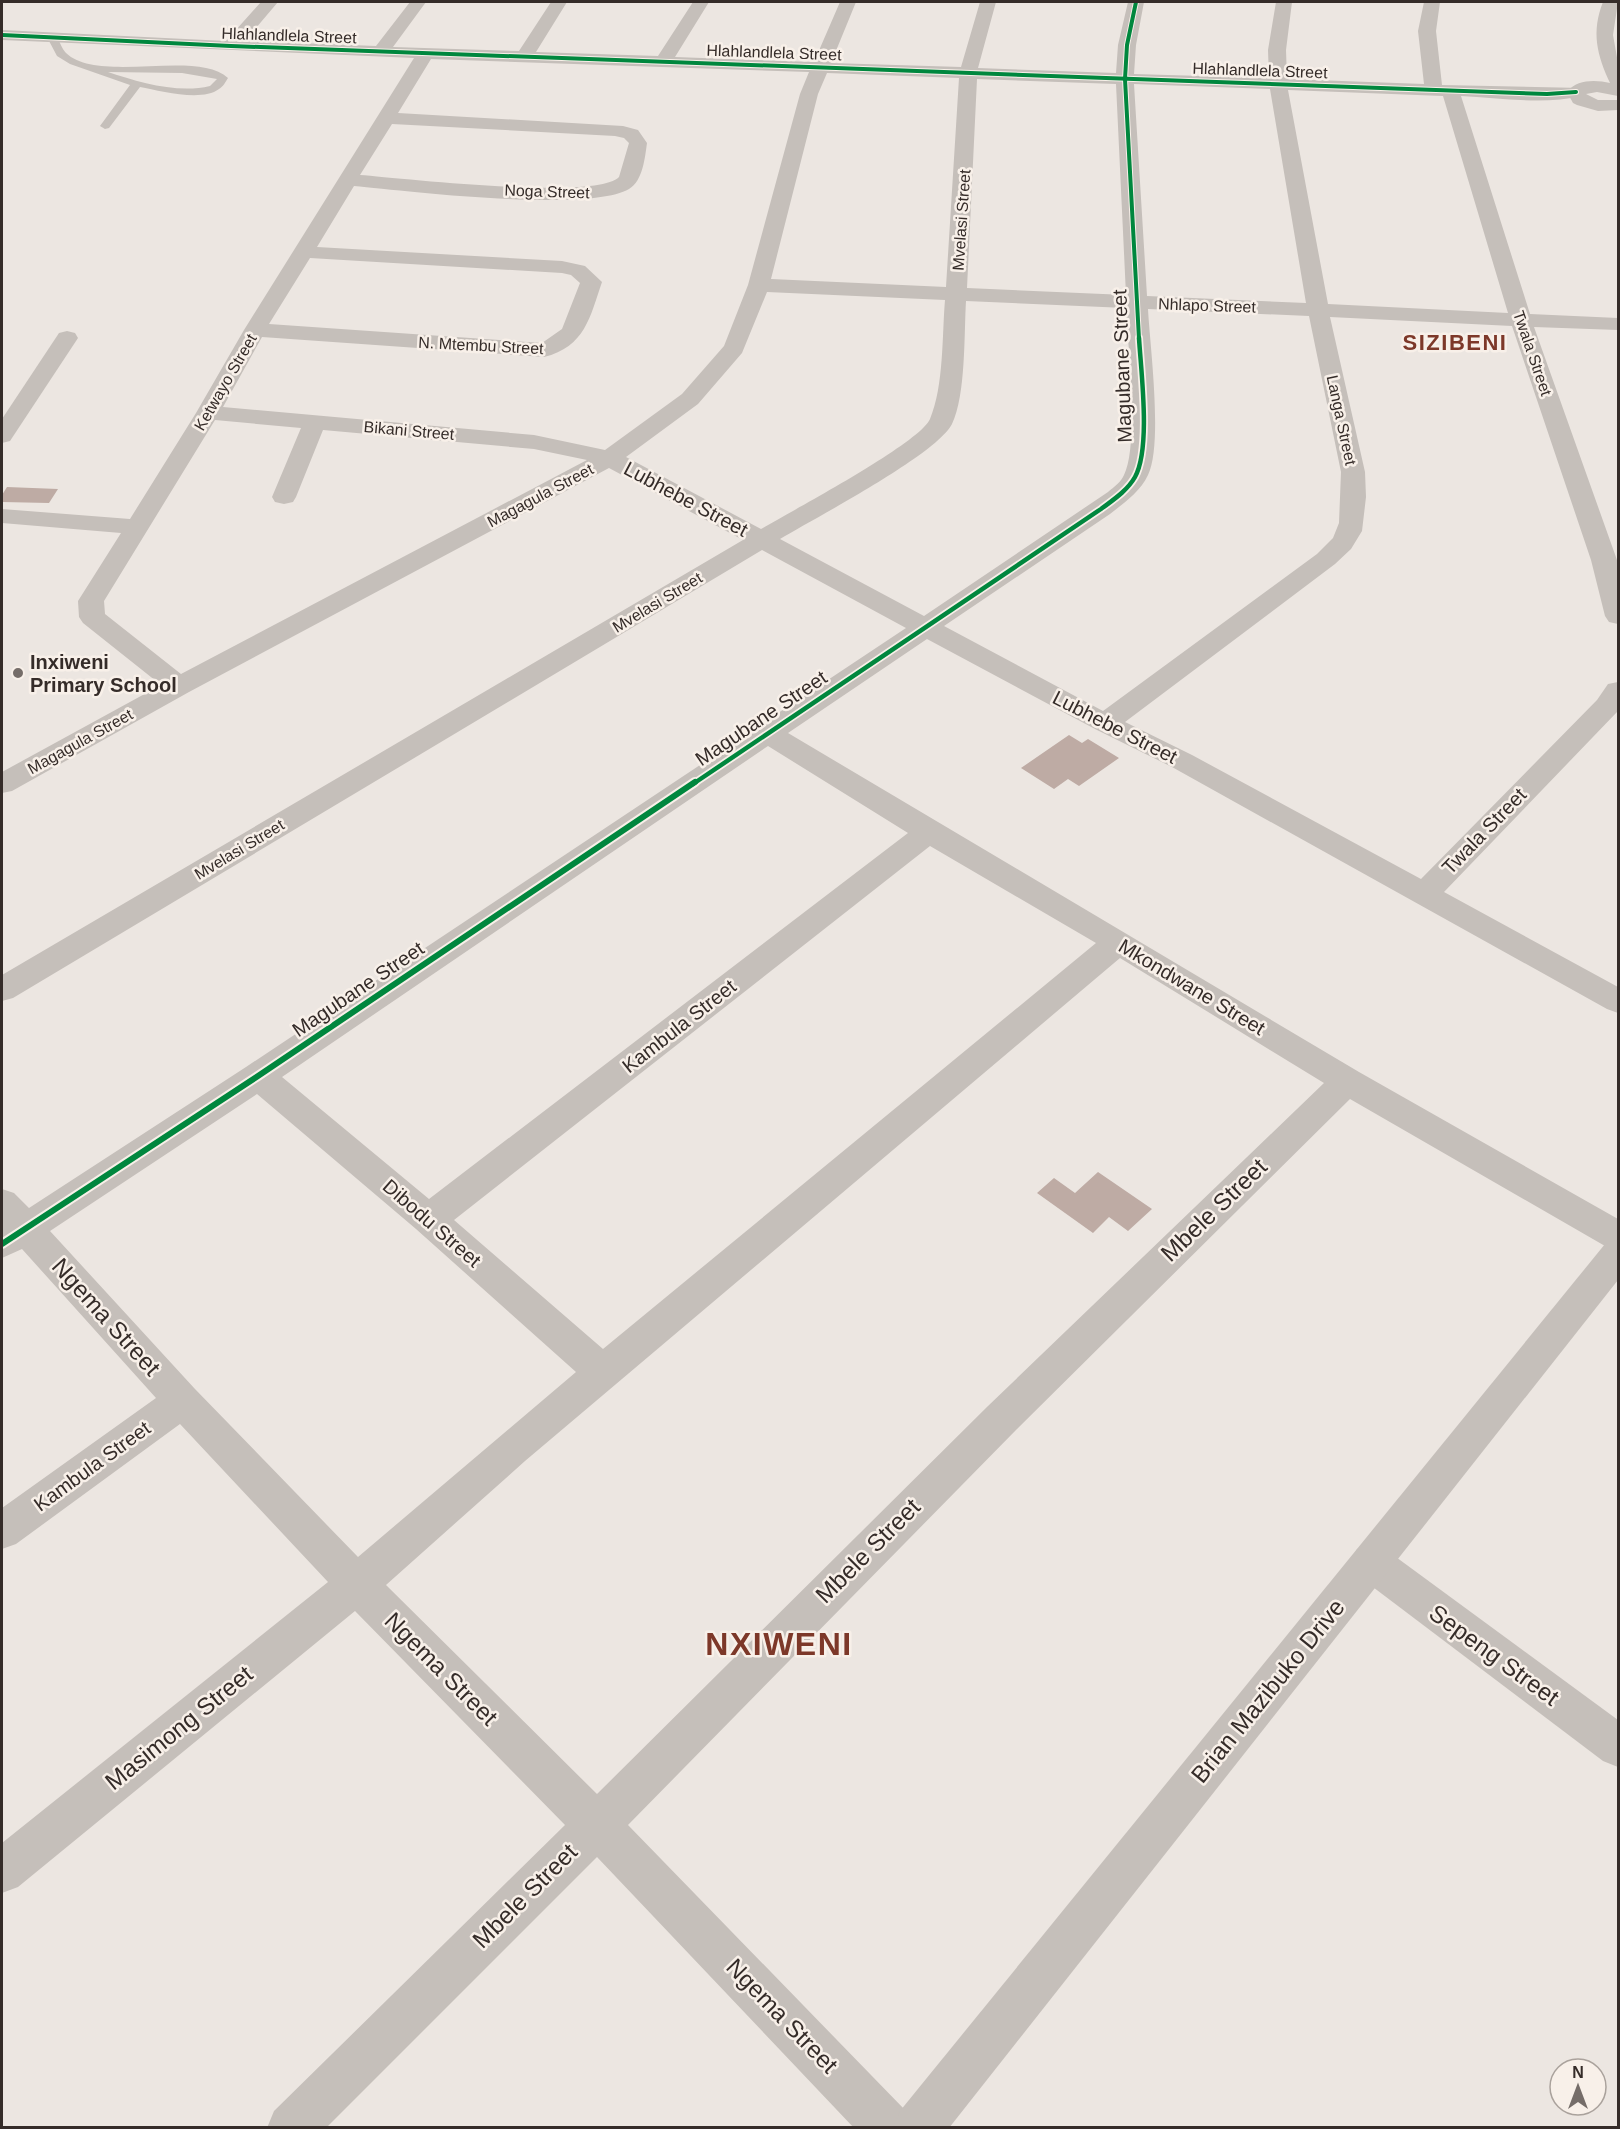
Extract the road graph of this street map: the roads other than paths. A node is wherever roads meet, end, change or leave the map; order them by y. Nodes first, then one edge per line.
1 (270, 2) edge
2 (418, 2) edge
3 (559, 2) edge
4 (701, 2) edge
5 (848, 2) edge
6 (988, 2) edge
7 (1136, 2) edge
8 (1284, 2) edge
9 (1432, 2) edge
10 (1612, 11) edge
11 (2, 35) edge
12 (53, 39) junction
13 (231, 46) junction
14 (381, 51) junction
15 (426, 53) junction
16 (524, 57) junction
17 (663, 62) junction
18 (819, 66) junction
19 (91, 69) junction
20 (968, 73) junction
21 (1125, 79) junction
22 (1278, 84) junction
23 (136, 85) junction
24 (1441, 90) junction
25 (1615, 92) edge
26 (1578, 95) junction
27 (386, 118) junction
28 (105, 126) dead end
29 (349, 180) junction
30 (305, 252) junction
31 (759, 285) junction
32 (956, 294) junction
33 (1138, 302) junction
34 (1318, 310) junction
35 (1521, 319) junction
36 (1618, 324) edge
37 (255, 330) junction
38 (67, 338) dead end
39 (208, 413) junction
40 (315, 422) junction
41 (2, 436) edge
42 (609, 458) junction
43 (284, 497) dead end
44 (2, 516) edge
45 (137, 527) junction
46 (762, 540) junction
47 (1618, 616) edge
48 (924, 627) junction
49 (179, 686) junction
50 (1618, 690) edge
51 (1105, 723) junction
52 (769, 734) junction
53 (2, 784) edge
54 (929, 832) junction
55 (1424, 894) junction
56 (1118, 942) junction
57 (2, 990) edge
58 (1618, 1000) edge
59 (258, 1076) junction
60 (1347, 1081) junction
61 (429, 1219) junction
62 (10, 1225) edge
63 (1618, 1236) edge
64 (1618, 1254) edge
65 (603, 1372) junction
66 (182, 1401) junction
67 (2, 1531) edge
68 (1371, 1562) junction
69 (357, 1584) junction
70 (1618, 1746) edge
71 (597, 1825) junction
72 (2, 1871) edge
73 (291, 2127) edge
74 (889, 2127) edge
75 (917, 2127) edge

1 - 13 street
2 - 14 street
3 - 16 street
4 - 17 street
5 - 18 street, Magagula Street
6 - 20 street, Mvelasi Street
7 - 21 street, Magubane Street
8 - 22 street, Langa Street
9 - 24 street, Twala Street
10 - 25 street
11 - 12 street, Hlahlandlela Street
12 - 13 street, Hlahlandlela Street
12 - 19 lane
13 - 14 street, Hlahlandlela Street
14 - 15 street, Hlahlandlela Street
15 - 16 street, Hlahlandlela Street
15 - 27 street, Ketwayo Street
16 - 17 street, Hlahlandlela Street
17 - 18 street, Hlahlandlela Street
18 - 20 street, Hlahlandlela Street
18 - 31 street, Magagula Street
19 - 23 lane
19 - 23 lane
20 - 21 street, Hlahlandlela Street
20 - 32 street, Mvelasi Street
21 - 22 street, Hlahlandlela Street
21 - 33 street, Magubane Street
22 - 24 street, Hlahlandlela Street
22 - 34 street, Langa Street
23 - 28 lane
24 - 26 street, Hlahlandlela Street
24 - 35 street, Twala Street
25 - 26 street, Hlahlandlela Street
25 - 26 street
27 - 29 street, Ketwayo Street
27 - 29 street, Noga Street
29 - 30 street, Ketwayo Street
30 - 37 street, Ketwayo Street
30 - 37 street, N. Mtembu Street
31 - 32 street, Nhlapo Street
31 - 42 street, Magagula Street
32 - 33 street, Nhlapo Street
32 - 46 street, Mvelasi Street
33 - 34 street, Nhlapo Street
33 - 48 street, Magubane Street
34 - 35 street, Nhlapo Street
34 - 51 street, Langa Street
35 - 36 street, Nhlapo Street
35 - 47 street, Twala Street
37 - 39 street, Ketwayo Street
38 - 41 street
39 - 40 street, Bikani Street
39 - 45 street, Ketwayo Street
40 - 42 street, Bikani Street
40 - 43 street
42 - 46 street, Lubhebe Street
42 - 49 street, Magagula Street
44 - 45 street
45 - 49 street, Ketwayo Street
46 - 48 street, Lubhebe Street
46 - 57 street, Mvelasi Street
48 - 51 street, Lubhebe Street
48 - 52 street, Magubane Street
49 - 53 street, Magagula Street
50 - 55 street, Twala Street
51 - 55 street, Lubhebe Street
52 - 54 street, Mkondwane Street
52 - 59 street, Magubane Street
54 - 56 street, Mkondwane Street
54 - 61 street, Kambula Street
55 - 58 street, Lubhebe Street
56 - 60 street, Mkondwane Street
56 - 65 street, Masimong Street
59 - 61 street, Dibodu Street
59 - 62 street, Magubane Street
60 - 63 street, Mkondwane Street
60 - 71 street, Mbele Street
61 - 65 street, Dibodu Street
62 - 66 street, Ngema Street
64 - 68 street, Brian Mazibuko Drive
65 - 69 street, Masimong Street
66 - 67 street, Kambula Street
66 - 69 street, Ngema Street
68 - 70 street, Sepeng Street
68 - 75 street, Brian Mazibuko Drive
69 - 71 street, Ngema Street
69 - 72 street, Masimong Street
71 - 73 street, Mbele Street
71 - 74 street, Ngema Street

